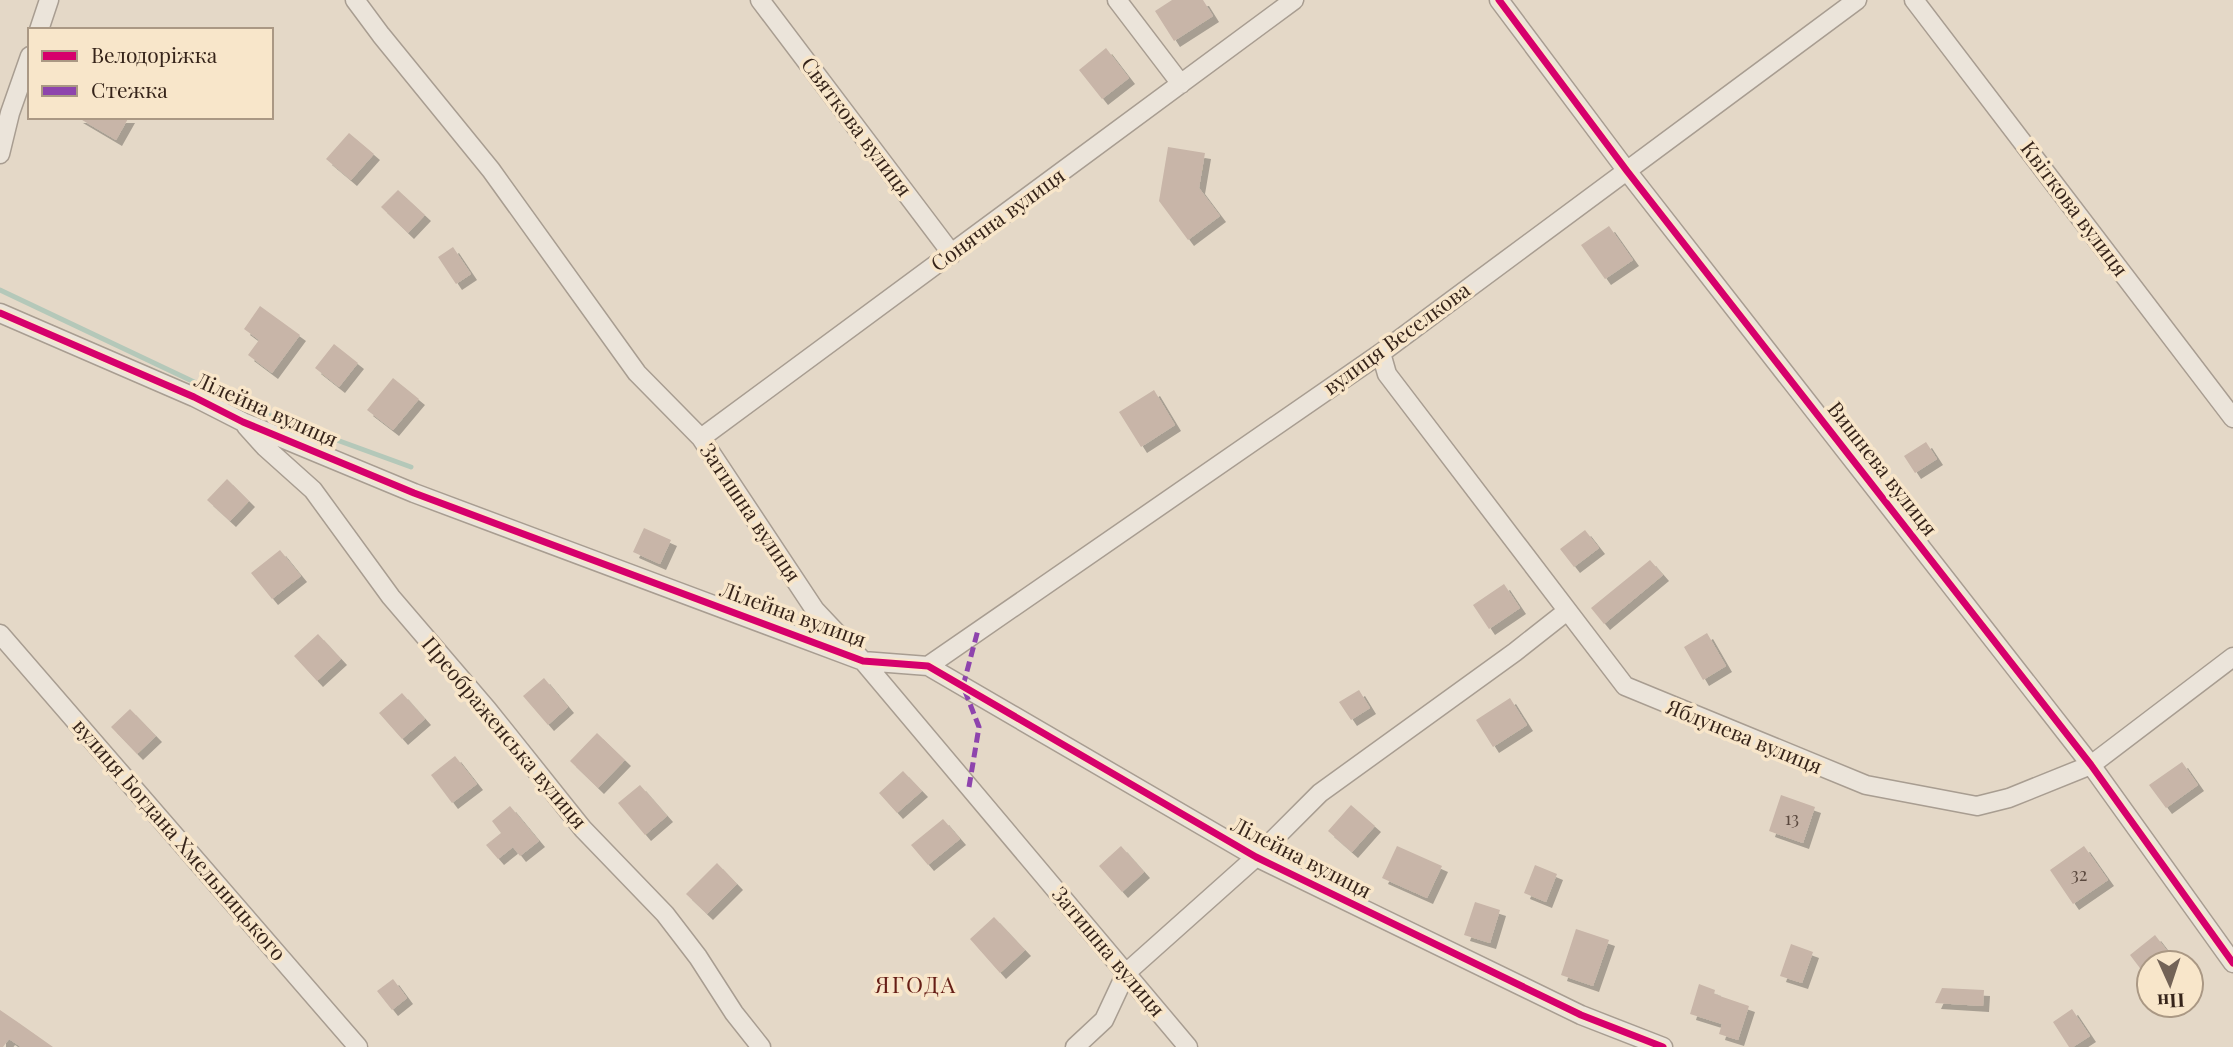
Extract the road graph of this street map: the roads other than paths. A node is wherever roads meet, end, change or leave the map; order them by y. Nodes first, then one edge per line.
1 (49, 0) edge
2 (355, 0) edge
3 (760, 0) edge
4 (1117, 0) edge
5 (1294, 0) edge
6 (1499, 0) edge
7 (1857, 0) edge
8 (1914, 0) edge
9 (40, 28) edge
10 (28, 62) edge
11 (1181, 84) junction
12 (0, 154) edge
13 (1627, 172) junction
14 (952, 254) junction
15 (0, 313) edge
16 (1381, 353) junction
17 (2233, 418) edge
18 (243, 422) junction
19 (701, 438) junction
20 (1567, 611) junction
21 (0, 634) edge
22 (2233, 657) edge
23 (863, 661) junction
24 (928, 666) junction
25 (2091, 765) junction
26 (1256, 857) junction
27 (2233, 963) edge
28 (1126, 973) junction
29 (358, 1047) edge
30 (761, 1047) edge
31 (1075, 1047) edge
32 (1188, 1047) edge
33 (1663, 1047) edge

1 - 9 street
2 - 19 street, Затишна вулиця
3 - 14 street, Святкова вулиця
4 - 11 street
5 - 11 street, Сонячна вулиця
6 - 13 street, Вишнева вулиця
7 - 13 street, вулиця Веселкова
8 - 17 street, Квіткова вулиця
10 - 12 street
11 - 14 street, Сонячна вулиця
13 - 16 street, вулиця Веселкова
13 - 25 street, Вишнева вулиця
14 - 19 street, Сонячна вулиця
15 - 18 street, Лілейна вулиця
16 - 20 street, Яблунева вулиця
16 - 24 street, вулиця Веселкова
18 - 23 street, Лілейна вулиця
18 - 30 street, Преображенська вулиця
19 - 23 street, Затишна вулиця
20 - 25 street, Яблунева вулиця
20 - 26 street
21 - 29 street, вулиця Богдана Хмельницького
22 - 25 street, Яблунева вулиця
23 - 24 street, Лілейна вулиця
23 - 28 street, Затишна вулиця
24 - 26 street, Лілейна вулиця
25 - 27 street, Вишнева вулиця
26 - 28 street
26 - 33 street, Лілейна вулиця
28 - 31 street
28 - 32 street, Затишна вулиця

